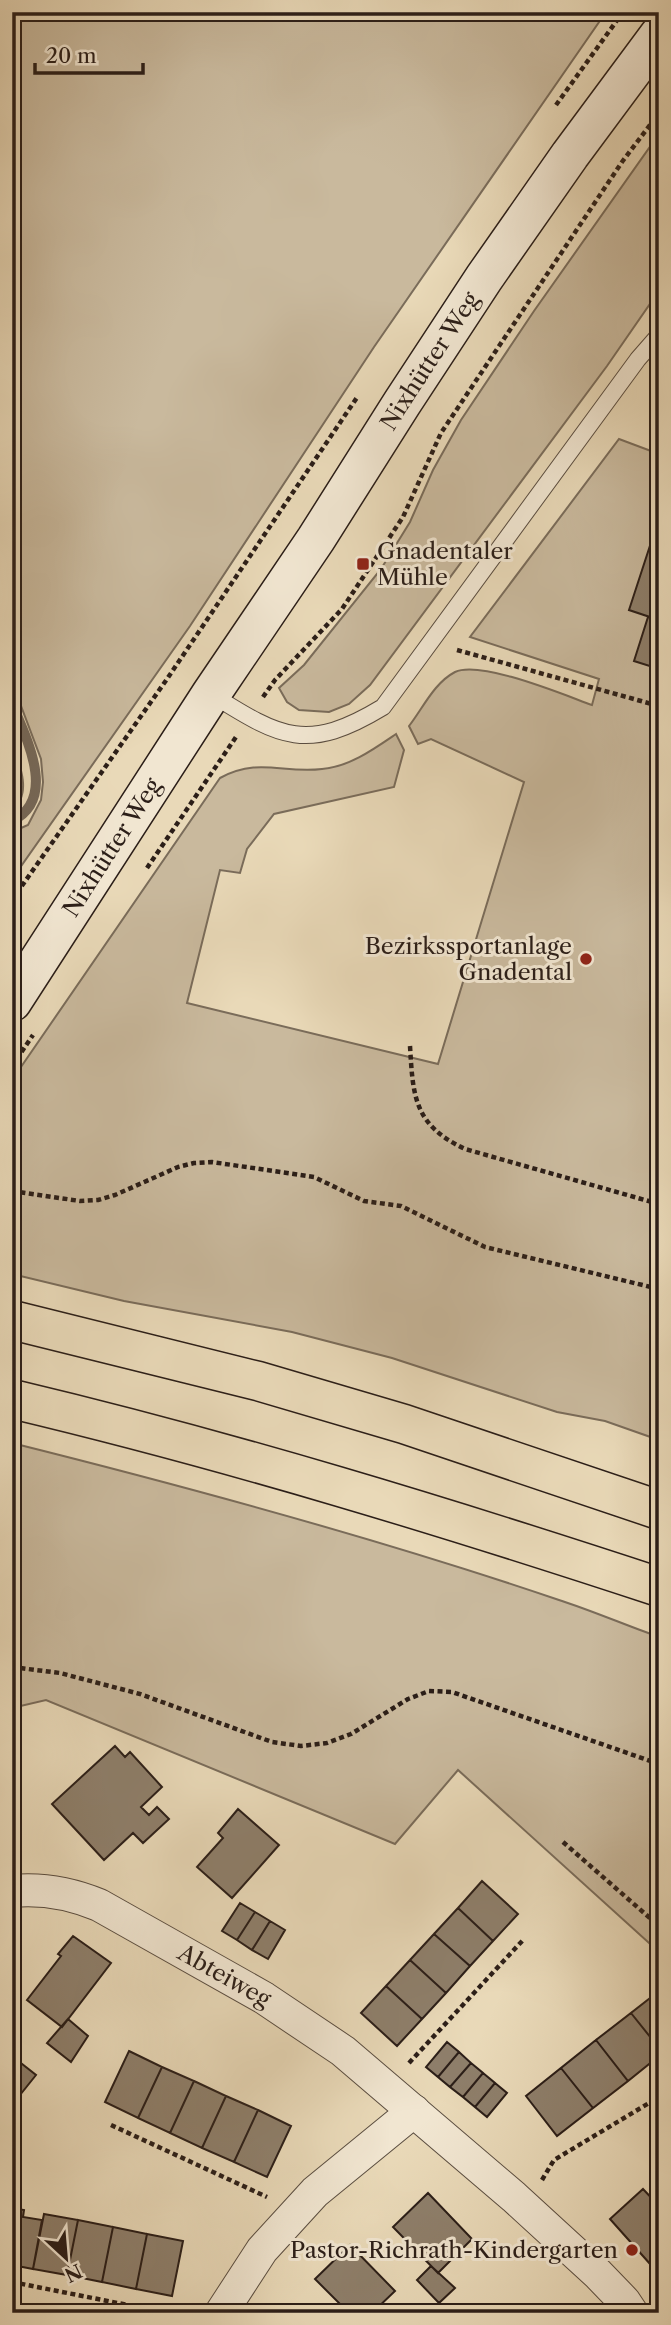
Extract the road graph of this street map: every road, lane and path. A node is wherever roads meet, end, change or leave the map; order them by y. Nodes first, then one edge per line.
1 (623, 12) edge
2 (659, 35) edge
3 (554, 108) dead end
4 (659, 113) edge
5 (659, 335) edge
6 (360, 393) dead end
7 (431, 642) junction
8 (211, 694) junction
9 (659, 706) edge
10 (249, 718) junction
11 (142, 876) dead end
12 (12, 900) edge
13 (12, 1002) edge
14 (35, 1032) dead end
15 (410, 1046) dead end
16 (12, 1066) edge
17 (12, 1191) edge
18 (659, 1204) edge
19 (659, 1289) edge
20 (12, 1320) edge
21 (12, 1399) edge
22 (659, 1510) edge
23 (659, 1587) edge
24 (12, 1667) edge
25 (659, 1764) edge
26 (563, 1842) dead end
27 (12, 1891) edge
28 (659, 1926) edge
29 (524, 1939) dead end
30 (387, 2087) junction
31 (659, 2097) edge
32 (414, 2111) junction
33 (111, 2125) dead end
34 (527, 2208) junction
35 (292, 2217) junction
36 (12, 2282) edge
37 (168, 2313) edge
38 (221, 2313) edge
39 (632, 2313) edge

1 - 3 path
2 - 8 main road, Nixhütter Weg
4 - 10 path
5 - 7 lane
6 - 12 path
7 - 9 path
7 - 10 lane
8 - 10 lane
8 - 13 main road, Nixhütter Weg
10 - 11 path
14 - 16 path
15 - 18 path
17 - 19 path
20 - 22 highway
21 - 23 highway
24 - 25 path
26 - 28 path
27 - 30 street, Abteiweg
29 - 30 path
30 - 32 street, Abteiweg
31 - 34 path
32 - 34 street, Abteiweg
32 - 35 street
33 - 35 path
34 - 39 street, Abteiweg
35 - 38 street
36 - 37 path

